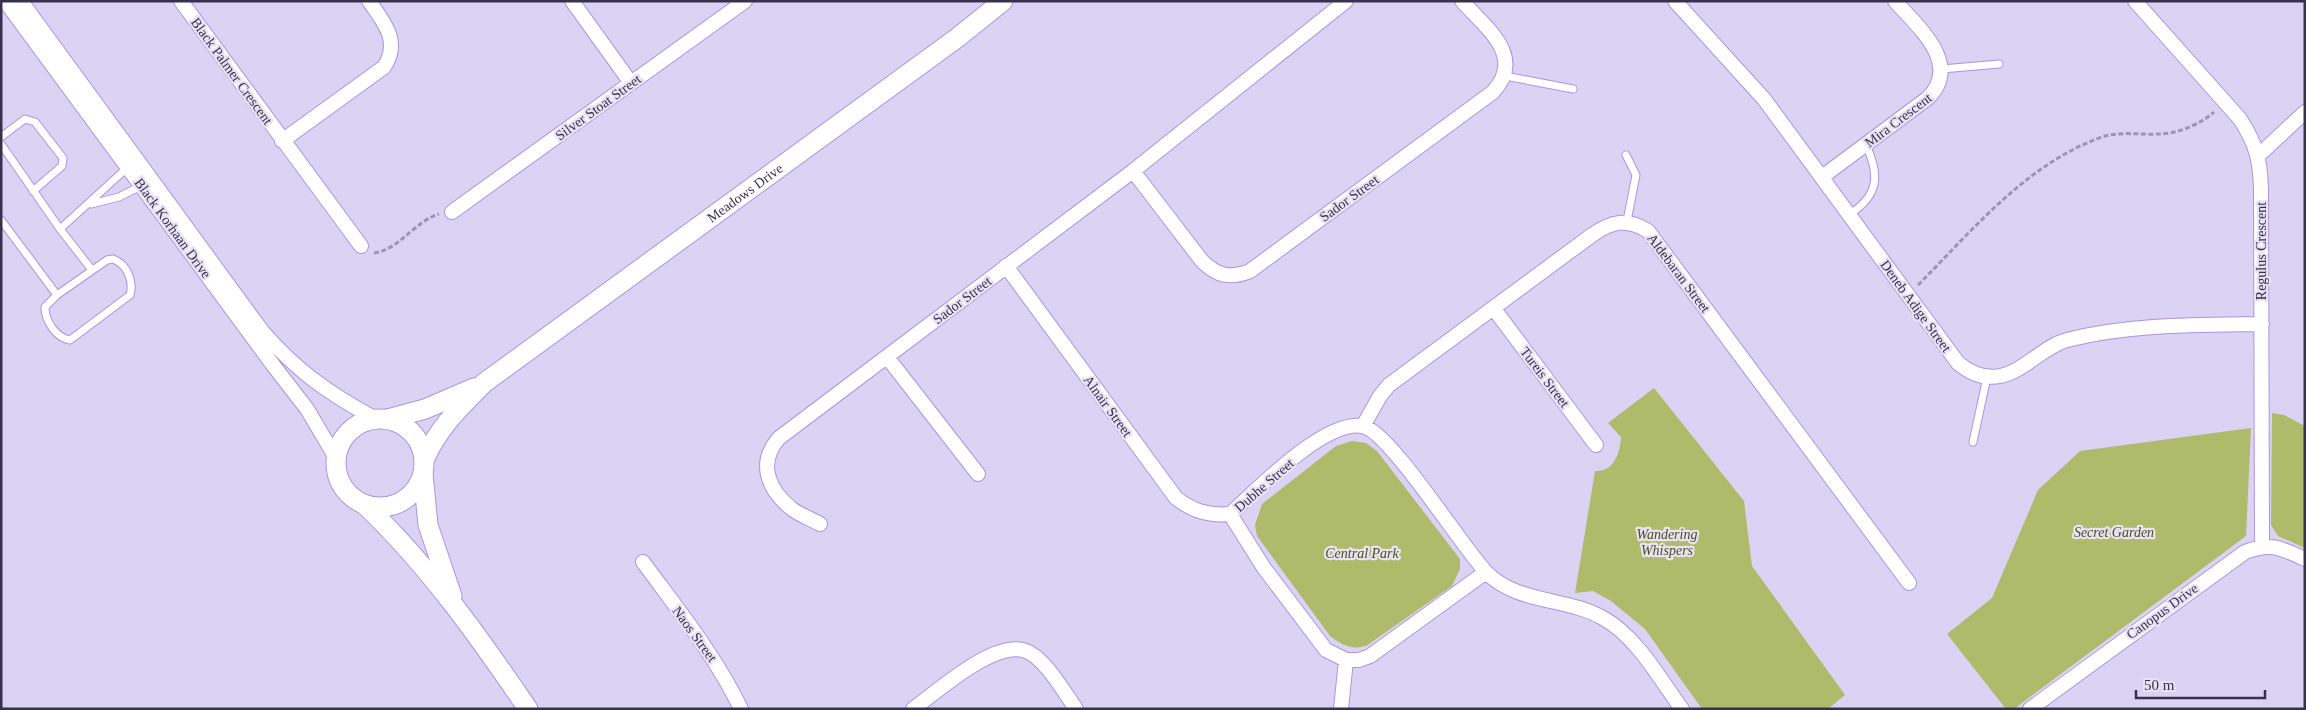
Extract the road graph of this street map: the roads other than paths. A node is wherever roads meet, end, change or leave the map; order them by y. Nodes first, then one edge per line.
1 (5, 1) edge
2 (21, 1) edge
3 (181, 1) edge
4 (369, 1) edge
5 (572, 1) edge
6 (745, 1) edge
7 (1003, 1) edge
8 (1346, 1) edge
9 (1462, 1) edge
10 (1675, 1) edge
11 (1895, 1) edge
12 (2135, 1) edge
13 (1999, 64) dead end
14 (1942, 69) junction
15 (1505, 76) junction
16 (631, 83) junction
17 (1573, 89) dead end
18 (2305, 112) edge
19 (1, 137) edge
20 (282, 141) junction
21 (1, 144) edge
22 (1866, 145) junction
23 (1626, 155) dead end
24 (2259, 155) junction
25 (132, 164) junction
26 (1133, 171) junction
27 (1822, 177) junction
28 (146, 184) junction
29 (33, 190) junction
30 (90, 204) junction
31 (452, 212) road end
32 (1850, 214) junction
33 (1, 220) edge
34 (1627, 221) junction
35 (60, 230) junction
36 (361, 246) road end
37 (1006, 266) junction
38 (92, 270) junction
39 (56, 295) junction
40 (1494, 309) junction
41 (2262, 324) junction
42 (887, 357) junction
43 (1987, 377) junction
44 (484, 383) junction
45 (381, 419) junction
46 (1363, 426) junction
47 (1973, 442) dead end
48 (1596, 445) dead end
49 (336, 458) junction
50 (424, 467) junction
51 (978, 474) dead end
52 (365, 505) junction
53 (1230, 514) junction
54 (820, 524) dead end
55 (2262, 546) junction
56 (2305, 559) edge
57 (643, 562) dead end
58 (1486, 572) junction
59 (1909, 583) dead end
60 (459, 613) junction
61 (1346, 660) junction
62 (528, 709) edge
63 (741, 709) edge
64 (913, 709) edge
65 (1076, 709) edge
66 (1341, 709) edge
67 (1682, 709) edge
68 (2030, 709) edge

1 - 25 street, Black Korhaan Drive
2 - 25 street, Black Korhaan Drive
3 - 20 street, Black Palmer Crescent
4 - 20 street
5 - 16 street
6 - 16 street, Silver Stoat Street
7 - 44 street, Meadows Drive
8 - 26 street, Sador Street
9 - 15 street
10 - 27 street, Deneb Adige Street
11 - 14 street
12 - 24 street, Regulus Crescent
13 - 14 lane
14 - 22 street, Mira Crescent
15 - 17 lane
15 - 26 street, Sador Street
16 - 31 street, Silver Stoat Street
18 - 24 street
19 - 29 lane
20 - 36 street, Black Palmer Crescent
21 - 29 lane
22 - 27 street, Mira Crescent
22 - 32 lane
23 - 34 lane
24 - 41 street, Regulus Crescent
25 - 28 street, Black Korhaan Drive
25 - 30 lane
26 - 37 street, Sador Street
27 - 32 street, Deneb Adige Street
28 - 30 lane
28 - 45 street, Black Korhaan Drive
28 - 49 street, Black Korhaan Drive
29 - 35 lane
30 - 35 lane
32 - 43 street, Deneb Adige Street
33 - 39 lane
34 - 40 street
34 - 59 street, Aldebaran Street
35 - 38 lane
37 - 42 street, Sador Street
37 - 53 street, Alnair Street
38 - 39 lane
38 - 39 lane
40 - 46 street
40 - 48 street, Tureis Street
41 - 43 street
41 - 55 street, Regulus Crescent
42 - 51 street
42 - 54 street, Sador Street
43 - 47 lane
44 - 45 street, Meadows Drive
44 - 50 street, Meadows Drive
45 - 49 street
45 - 50 street
46 - 53 street, Dubhe Street
46 - 58 street
49 - 52 street
50 - 52 street
50 - 60 street
52 - 60 street
53 - 61 street, Dubhe Street
55 - 56 street
55 - 68 street, Canopus Drive
57 - 63 street, Naos Street
58 - 61 street
58 - 67 street
60 - 62 street
61 - 66 street
64 - 65 street

